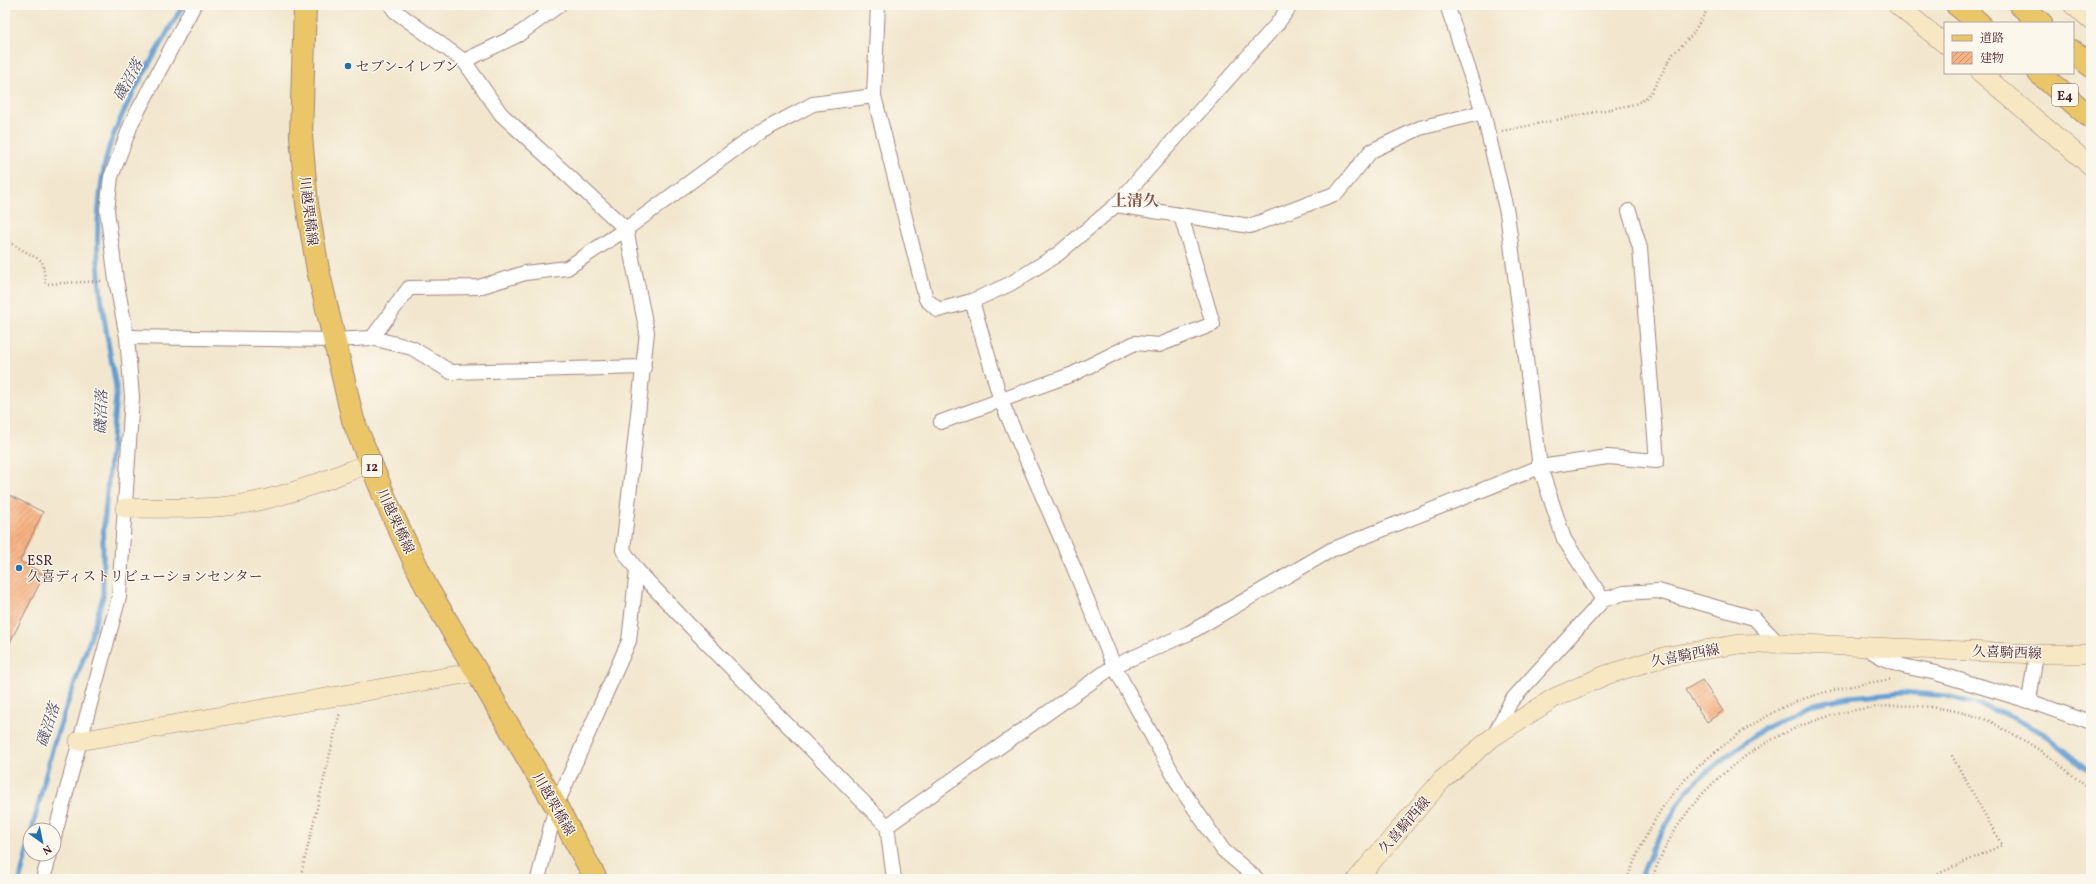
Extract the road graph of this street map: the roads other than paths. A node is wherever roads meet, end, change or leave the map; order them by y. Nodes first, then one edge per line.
1 (194, 5) edge
2 (305, 5) edge
3 (391, 5) edge
4 (559, 5) edge
5 (878, 5) edge
6 (1291, 5) edge
7 (1447, 5) edge
8 (1897, 5) edge
9 (1957, 5) edge
10 (2020, 5) edge
11 (2074, 5) edge
12 (2091, 20) edge
13 (1978, 22) edge
14 (2040, 22) edge
15 (1944, 43) edge
16 (2074, 52) edge
17 (464, 61) junction
18 (2091, 66) edge
19 (1982, 74) edge
20 (2040, 74) edge
21 (874, 96) junction
22 (1483, 112) junction
23 (2091, 118) edge
24 (2091, 166) edge
25 (1116, 205) junction
26 (1629, 211) dead end
27 (1181, 216) junction
28 (626, 229) junction
29 (972, 301) junction
30 (127, 337) junction
31 (372, 338) junction
32 (334, 340) junction
33 (644, 366) junction
34 (1000, 401) junction
35 (941, 422) dead end
36 (370, 463) junction
37 (1540, 467) junction
38 (125, 508) junction
39 (637, 570) junction
40 (1603, 600) junction
41 (1778, 642) junction
42 (1864, 647) junction
43 (2036, 654) junction
44 (2091, 654) edge
45 (1114, 666) junction
46 (476, 672) junction
47 (2029, 701) junction
48 (2091, 723) edge
49 (1493, 736) junction
50 (79, 741) junction
51 (556, 806) junction
52 (58, 822) edge
53 (888, 826) junction
54 (48, 862) edge
55 (43, 879) edge
56 (538, 879) edge
57 (596, 879) edge
58 (894, 879) edge
59 (1257, 879) edge
60 (1357, 879) edge

1 - 30 street
2 - 32 main road, 川越栗橋線 / 12
3 - 17 street
4 - 17 street
5 - 21 street
6 - 25 street
7 - 22 street
8 - 15 street
9 - 13 main road
10 - 14 main road
11 - 12 street
16 - 18 main road
17 - 28 street
19 - 24 street
20 - 23 main road, E4
21 - 28 street
21 - 29 street
22 - 27 street
22 - 37 street
25 - 27 street
25 - 29 street
26 - 37 street
27 - 34 street
28 - 31 street
28 - 33 street
29 - 34 street
30 - 32 street
30 - 38 street
31 - 32 street
31 - 33 street
32 - 36 main road, 川越栗橋線 / 12
33 - 39 street
34 - 35 street
34 - 45 street
36 - 38 street
36 - 46 main road, 川越栗橋線 / 12
37 - 40 street
37 - 45 street
38 - 50 street
39 - 51 street
39 - 53 street
40 - 41 street
40 - 49 street
41 - 42 street, 久喜騎西線
41 - 49 street, 久喜騎西線
42 - 43 street, 久喜騎西線
42 - 47 street
43 - 44 street, 久喜騎西線
43 - 47 street
45 - 53 street
45 - 59 street
46 - 50 street
46 - 51 main road, 川越栗橋線 / 12
47 - 48 street
49 - 60 street, 久喜騎西線
50 - 52 street
51 - 56 street
51 - 57 main road, 川越栗橋線 / 12
53 - 58 street
54 - 55 street

